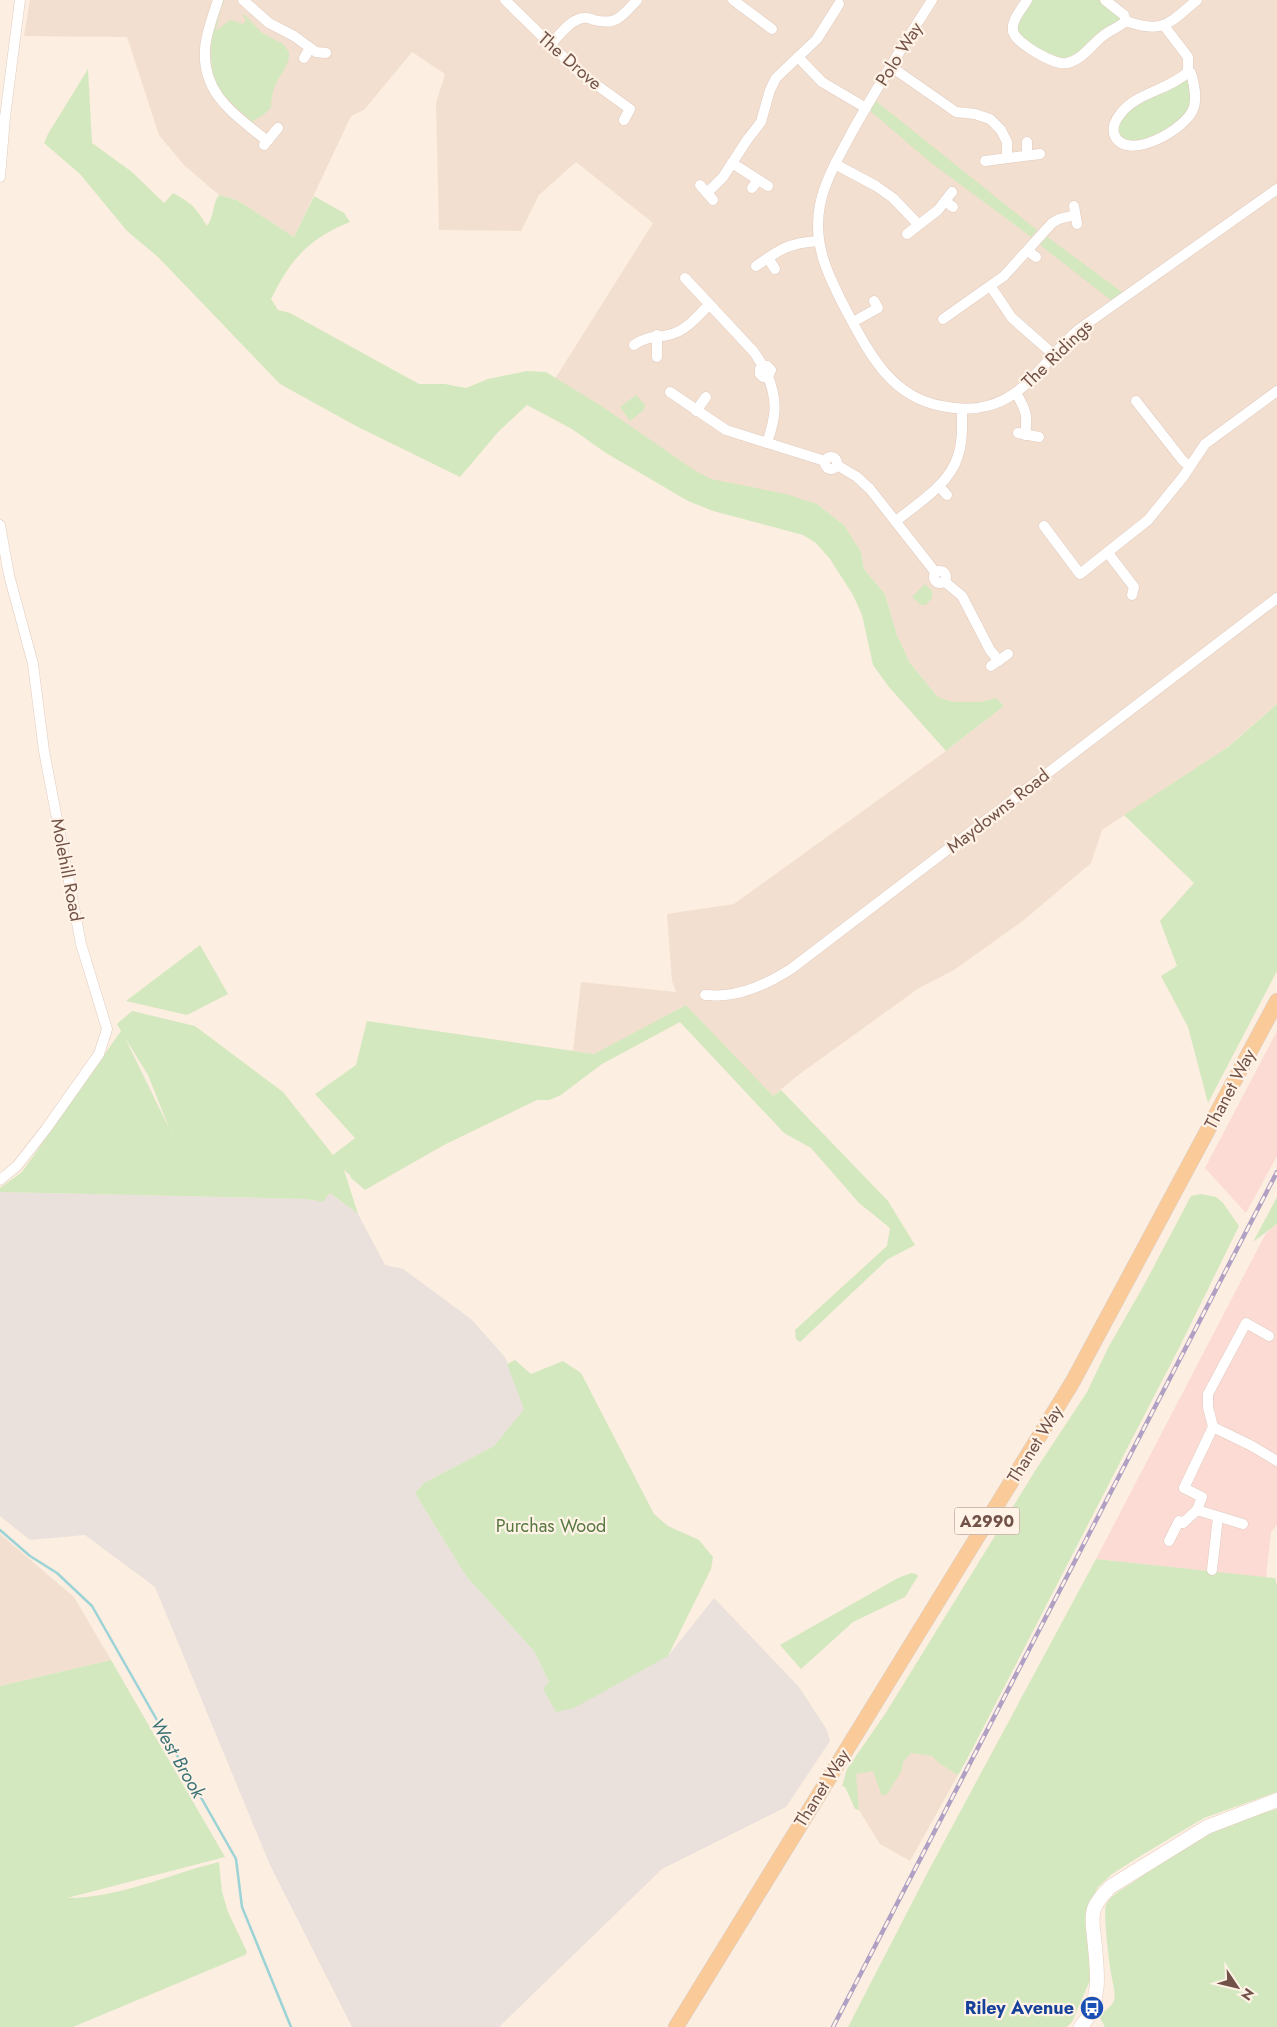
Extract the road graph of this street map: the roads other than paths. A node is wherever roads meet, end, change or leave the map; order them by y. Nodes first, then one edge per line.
1 (20, 0) edge
2 (218, 0) edge
3 (244, 0) edge
4 (505, 0) edge
5 (637, 0) edge
6 (733, 0) edge
7 (932, 0) edge
8 (1027, 0) edge
9 (1105, 0) edge
10 (1197, 0) edge
11 (840, 4) edge
12 (1126, 21) junction
13 (1164, 27) junction
14 (772, 30) dead end
15 (550, 45) junction
16 (310, 48) junction
17 (326, 53) dead end
18 (798, 57) junction
19 (304, 58) dead end
20 (890, 66) junction
21 (1188, 72) junction
22 (866, 108) junction
23 (624, 120) dead end
24 (278, 128) dead end
25 (1026, 142) dead end
26 (1040, 154) dead end
27 (1027, 155) junction
28 (1008, 158) junction
29 (985, 160) dead end
30 (732, 163) junction
31 (835, 164) junction
32 (0, 177) edge
33 (768, 186) dead end
34 (1277, 189) edge
35 (707, 193) dead end
36 (950, 200) dead end
37 (1075, 215) dead end
38 (918, 224) junction
39 (907, 234) dead end
40 (818, 240) junction
41 (768, 258) junction
42 (756, 266) dead end
43 (775, 269) dead end
44 (685, 278) dead end
45 (990, 287) junction
46 (874, 301) dead end
47 (709, 305) junction
48 (944, 319) dead end
49 (853, 322) junction
50 (657, 335) junction
51 (634, 345) dead end
52 (1053, 354) junction
53 (657, 357) dead end
54 (1277, 391) edge
55 (670, 392) dead end
56 (1016, 393) junction
57 (706, 397) dead end
58 (1136, 401) dead end
59 (962, 409) junction
60 (696, 410) junction
61 (1039, 437) dead end
62 (767, 443) junction
63 (1190, 466) junction
64 (939, 486) junction
65 (947, 495) dead end
66 (896, 521) junction
67 (0, 525) edge
68 (1044, 526) dead end
69 (1108, 553) junction
70 (1132, 594) dead end
71 (1277, 598) edge
72 (1008, 654) dead end
73 (705, 995) dead end
74 (1277, 1001) edge
75 (0, 1180) edge
76 (1269, 1336) dead end
77 (1213, 1428) junction
78 (1277, 1461) edge
79 (1197, 1510) junction
80 (1218, 1517) junction
81 (1243, 1524) dead end
82 (1169, 1541) dead end
83 (1212, 1570) dead end
84 (1277, 1800) edge
85 (676, 2027) edge
86 (1081, 2027) edge

1 - 32 street
2 - 24 street
3 - 16 street
4 - 15 street, The Drove
5 - 15 street
6 - 14 street
7 - 20 street, Polo Way
8 - 12 street
9 - 12 street
10 - 13 street
11 - 18 street
12 - 13 street
13 - 21 street
15 - 23 street, The Drove
16 - 17 street
16 - 19 street
18 - 22 street
18 - 30 street
20 - 22 street, Polo Way
20 - 28 street
21 - 21 street
22 - 31 street, The Ridings
25 - 27 street
26 - 27 street
27 - 28 street
28 - 29 street
30 - 33 street
30 - 35 street
31 - 38 street
31 - 40 street, The Ridings
34 - 52 street, The Ridings
36 - 38 street
37 - 45 street
38 - 39 street
40 - 41 street
40 - 49 street, The Ridings
41 - 42 street
41 - 43 street
44 - 47 street
45 - 48 street
45 - 52 street
46 - 49 street
47 - 50 street
47 - 62 street
49 - 59 street, The Ridings
50 - 51 street
50 - 53 street
52 - 56 street, The Ridings
54 - 63 street
55 - 60 street
56 - 59 street, The Ridings
56 - 61 street
57 - 60 street
58 - 63 street
59 - 64 street
60 - 62 street
62 - 66 street
63 - 69 street
64 - 65 street
64 - 66 street
66 - 72 street
67 - 75 street, Molehill Road
68 - 69 street
69 - 70 street
71 - 73 street, Maydowns Road
74 - 85 main road, Thanet Way / A2990
76 - 77 street
77 - 78 street
77 - 79 street
79 - 80 street
79 - 82 street
80 - 81 street
80 - 83 street
84 - 86 main road

